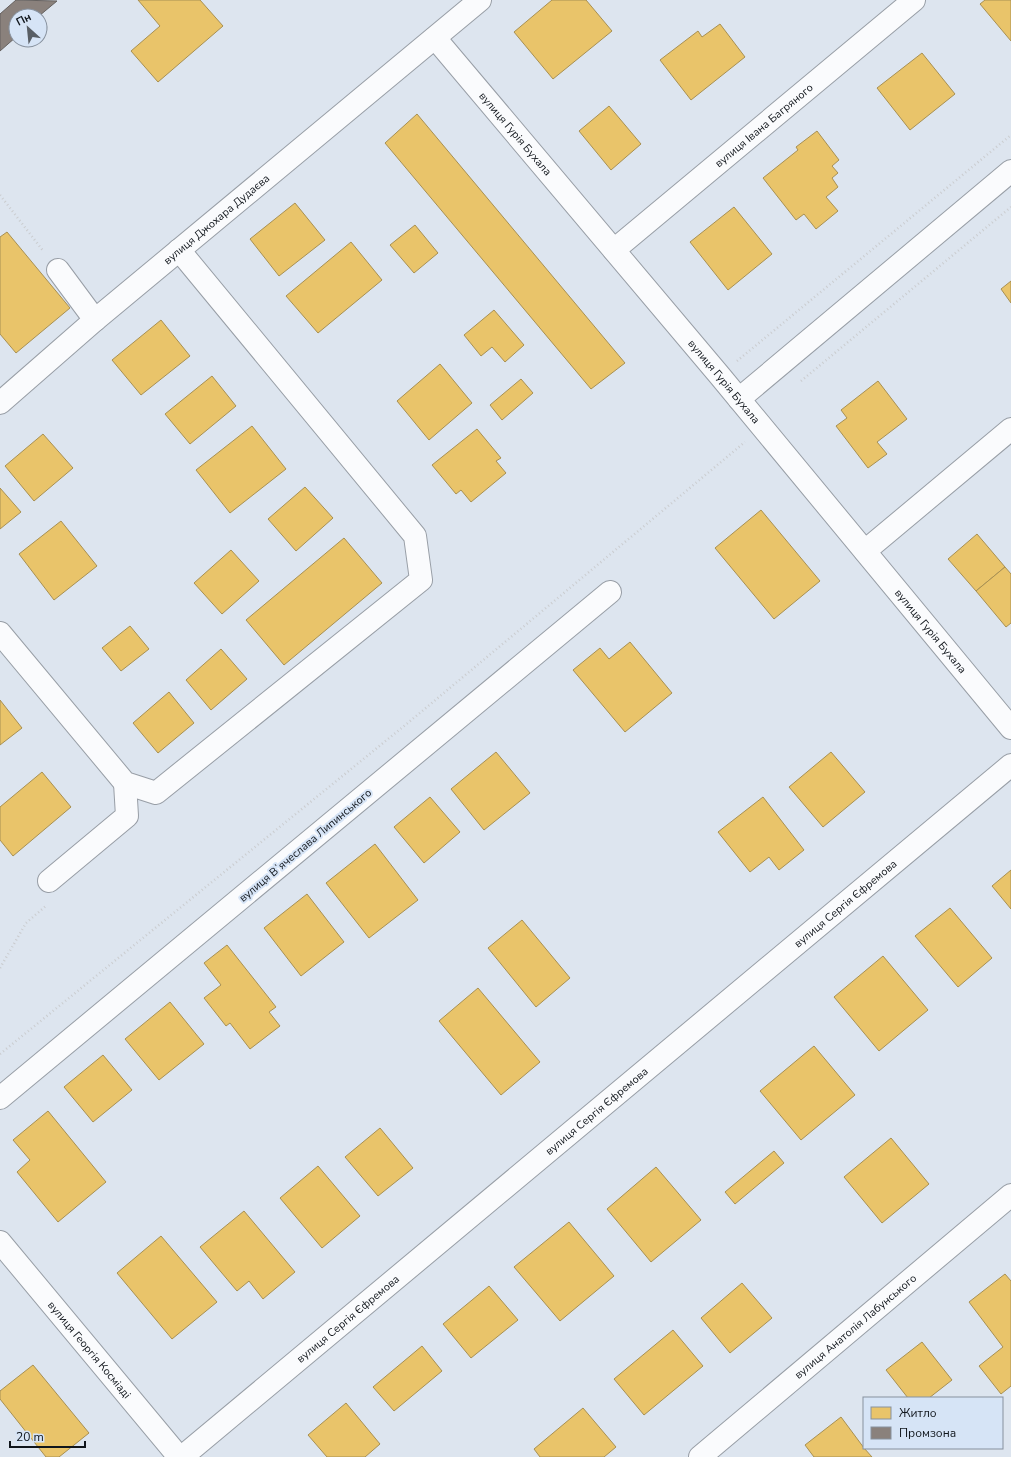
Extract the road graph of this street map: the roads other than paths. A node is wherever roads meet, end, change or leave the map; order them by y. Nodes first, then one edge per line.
1 (480, 0) edge
2 (914, 0) edge
3 (435, 38) junction
4 (1011, 171) edge
5 (179, 250) junction
6 (614, 250) junction
7 (58, 270) road end
8 (95, 320) junction
9 (739, 399) junction
10 (0, 403) edge
11 (1011, 429) edge
12 (865, 551) junction
13 (610, 592) dead end
14 (0, 633) edge
15 (1011, 728) edge
16 (1011, 765) edge
17 (125, 783) junction
18 (49, 881) dead end
19 (0, 1098) edge
20 (1011, 1195) edge
21 (0, 1242) edge
22 (179, 1457) edge
23 (182, 1457) edge
24 (700, 1457) edge

1 - 3 street, вулиця Джохара Дудаєва
2 - 6 street, вулиця Івана Багряного
3 - 5 street, вулиця Джохара Дудаєва
3 - 6 street, вулиця Гурія Бухала
4 - 9 street
5 - 8 street, вулиця Джохара Дудаєва
5 - 17 street
6 - 9 street, вулиця Гурія Бухала
7 - 8 street
8 - 10 street, вулиця Джохара Дудаєва
9 - 12 street, вулиця Гурія Бухала
11 - 12 street
12 - 15 street, вулиця Гурія Бухала
13 - 19 street, вулиця Вʼячеслава Липинського
14 - 17 street
16 - 23 street, вулиця Сергія Єфремова
17 - 18 street
20 - 24 street, вулиця Анатолія Лабунського
21 - 22 street, вулиця Георгія Косміаді

